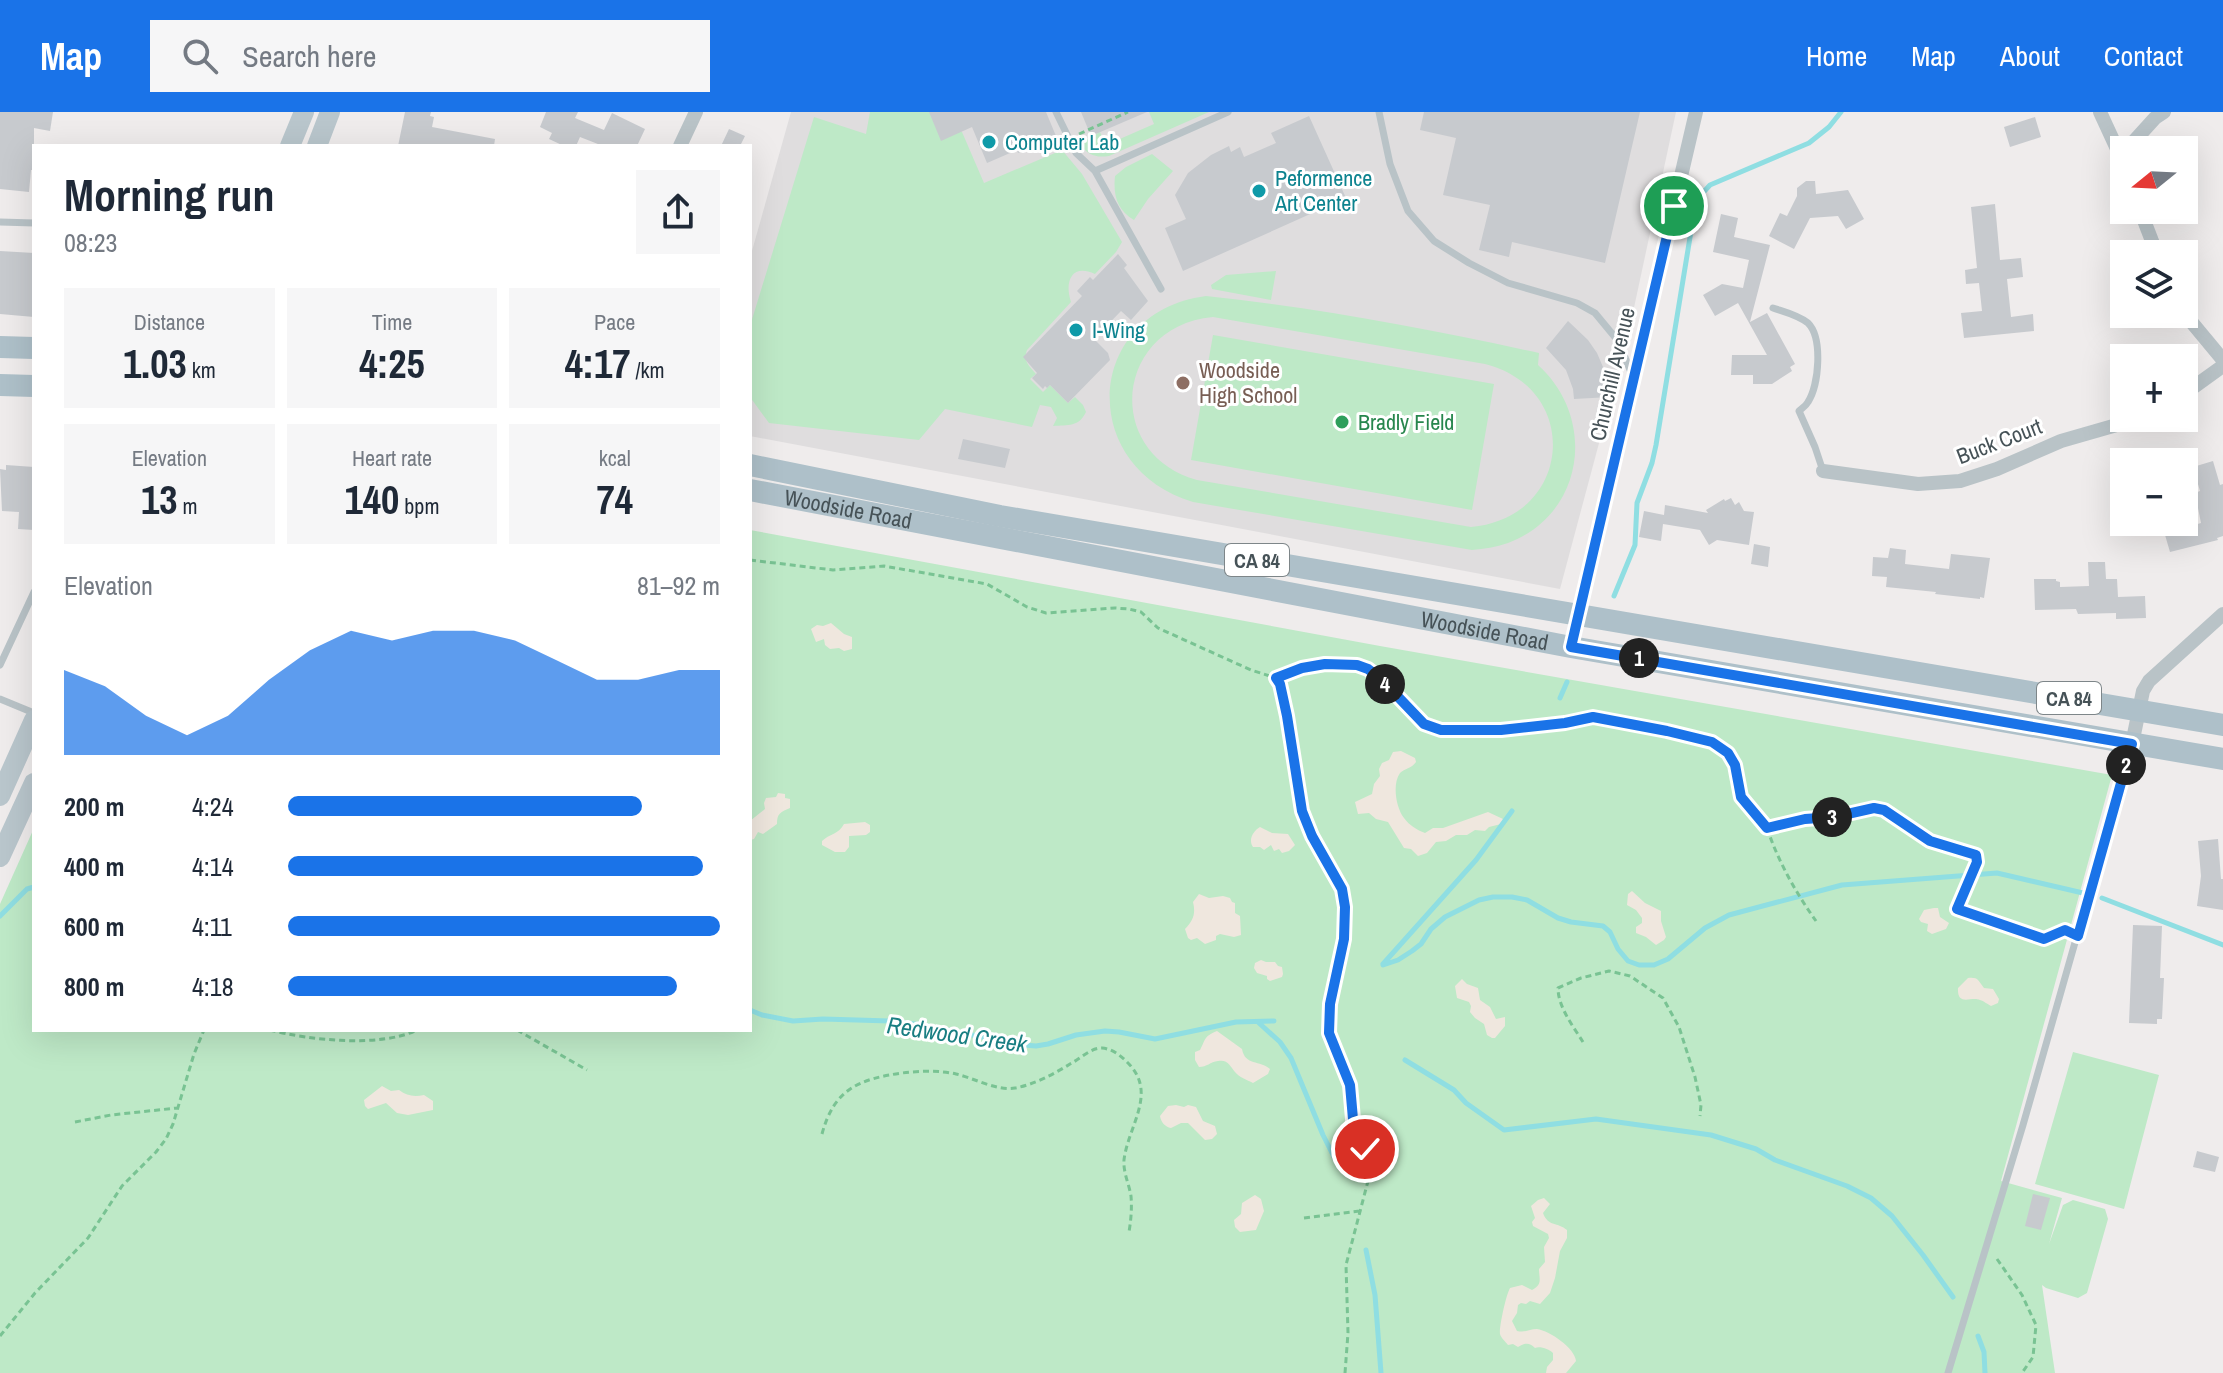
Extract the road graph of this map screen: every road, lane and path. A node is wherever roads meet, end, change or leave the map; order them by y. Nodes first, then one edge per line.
1 (304, 112) edge
2 (330, 112) edge
3 (696, 112) edge
4 (1056, 112) edge
5 (1128, 112) edge
6 (1228, 112) edge
7 (1379, 112) edge
8 (1696, 112) edge
9 (2100, 112) edge
10 (2164, 112) edge
11 (2113, 136) edge
12 (2140, 136) edge
13 (1068, 138) junction
14 (291, 144) edge
15 (318, 144) edge
16 (681, 144) edge
17 (1095, 171) junction
18 (0, 222) edge
19 (32, 223) edge
20 (1161, 289) dead end
21 (1773, 308) dead end
22 (2196, 328) edge
23 (0, 347) edge
24 (32, 348) edge
25 (2223, 360) edge
26 (2223, 366) edge
27 (1633, 379) junction
28 (2198, 384) edge
29 (0, 385) edge
30 (32, 386) edge
31 (2110, 427) edge
32 (752, 465) edge
33 (1823, 471) joint
34 (752, 490) edge
35 (752, 560) edge
36 (32, 596) edge
37 (2223, 614) edge
38 (1578, 615) junction
39 (1571, 647) junction
40 (0, 665) edge
41 (1276, 678) junction
42 (0, 699) edge
43 (2138, 709) junction
44 (32, 712) edge
45 (32, 725) edge
46 (2223, 725) edge
47 (2132, 744) junction
48 (2223, 759) edge
49 (32, 788) edge
50 (3, 790) edge
51 (1767, 828) junction
52 (0, 857) edge
53 (1816, 921) dead end
54 (2078, 936) junction
55 (203, 1032) edge
56 (279, 1032) edge
57 (410, 1032) edge
58 (520, 1032) edge
59 (1583, 1042) dead end
60 (587, 1070) dead end
61 (177, 1108) junction
62 (1700, 1116) dead end
63 (75, 1122) dead end
64 (822, 1134) dead end
65 (1360, 1211) junction
66 (1304, 1218) dead end
67 (1129, 1232) dead end
68 (1986, 1245) junction
69 (0, 1336) edge
70 (1345, 1373) edge
71 (1948, 1373) edge
72 (2022, 1373) edge

1 - 14 main road
2 - 15 main road
3 - 16 street
4 - 13 lane
5 - 13 path
6 - 17 lane
7 - 27 lane
8 - 27 street, Churchill Avenue
9 - 11 street
10 - 12 street
13 - 17 lane
17 - 20 lane
18 - 19 lane
21 - 33 lane
22 - 25 street
23 - 24 main road
26 - 28 street
27 - 38 street, Churchill Avenue
29 - 30 main road
31 - 33 street, Buck Court
32 - 38 main road, Woodside Road / CA 84
34 - 39 main road, Woodside Road / CA 84
35 - 41 path
36 - 40 lane
37 - 43 street
38 - 39 street, Churchill Avenue
38 - 43 main road, Woodside Road / CA 84
39 - 47 main road, Woodside Road / CA 84
41 - 51 path
41 - 65 path
42 - 44 lane
43 - 46 main road, Woodside Road / CA 84
43 - 47 street
45 - 50 main road
47 - 48 main road, Woodside Road / CA 84
47 - 54 lane
49 - 50 main road
49 - 52 main road
51 - 53 path
51 - 54 path
54 - 68 lane
55 - 61 path
56 - 57 path
58 - 60 path
59 - 62 path
61 - 63 path
61 - 69 path
64 - 67 path
65 - 66 path
65 - 70 path
68 - 71 lane
68 - 72 path

